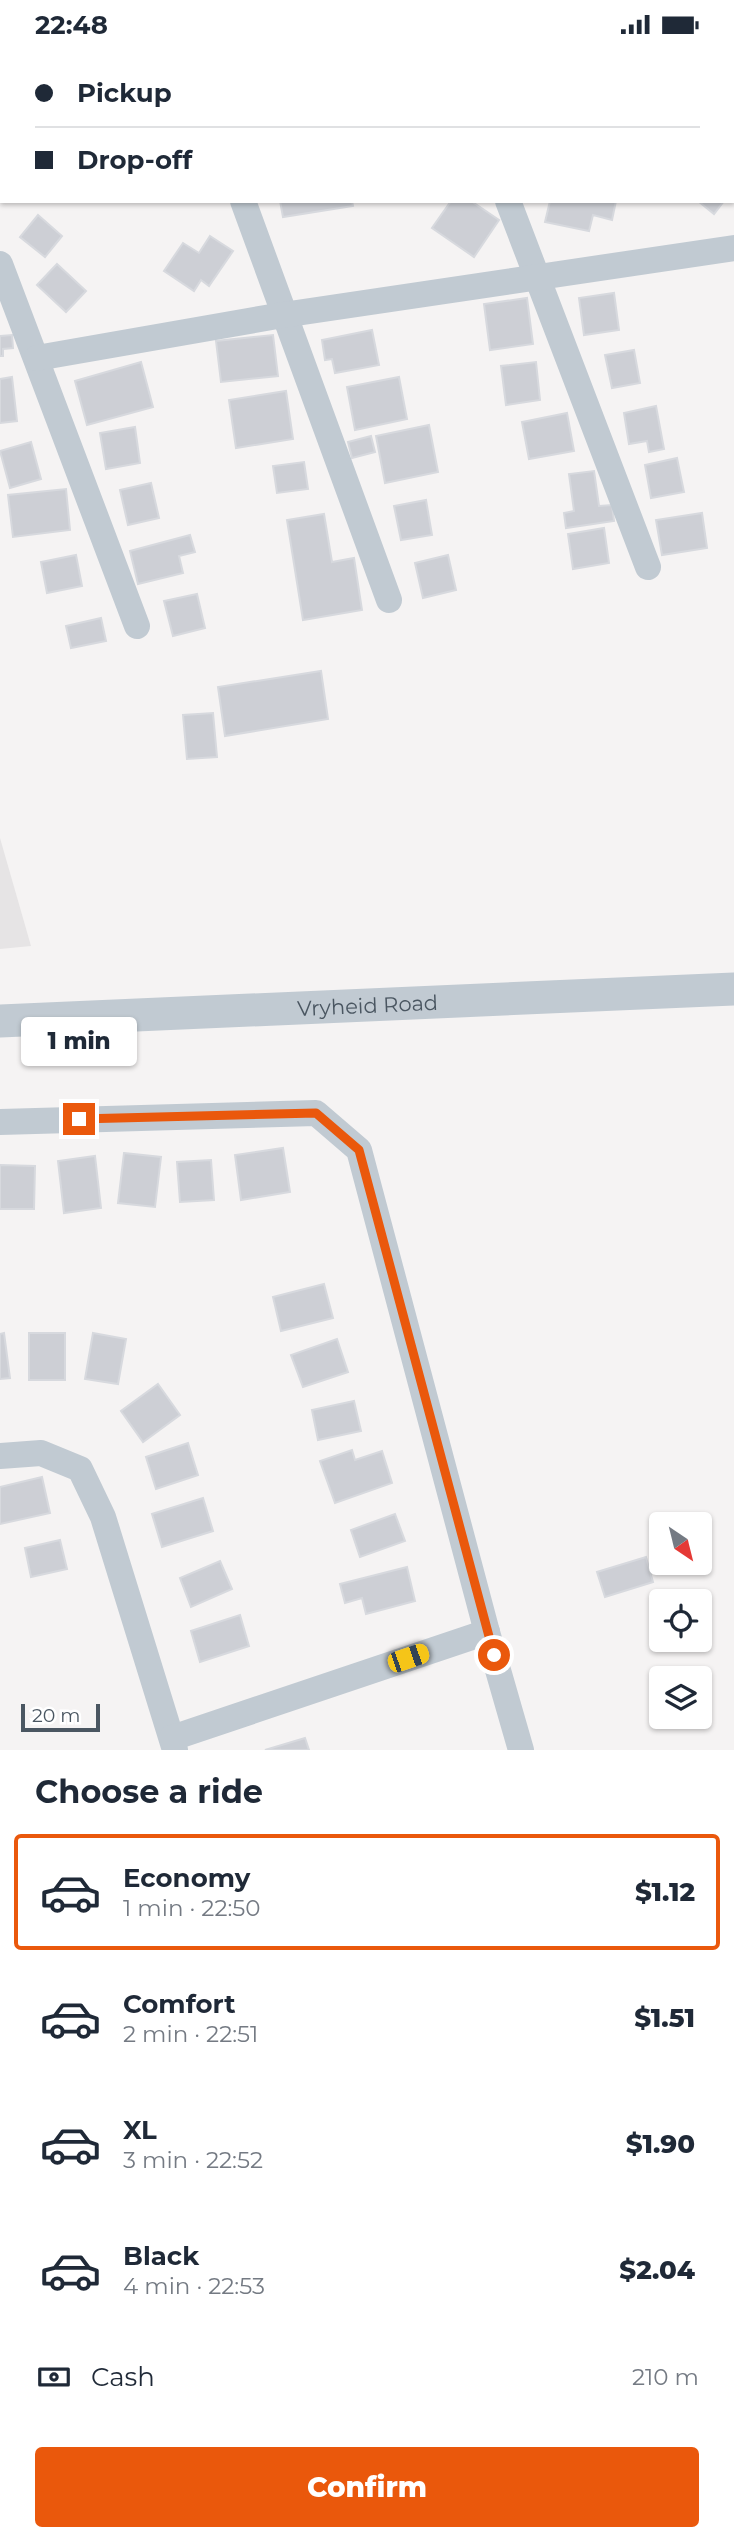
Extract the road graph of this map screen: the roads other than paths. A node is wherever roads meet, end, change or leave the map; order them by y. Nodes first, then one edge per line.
1 (244, 203) edge
2 (509, 203) edge
3 (734, 248) edge
4 (0, 264) edge
5 (538, 280) junction
6 (283, 315) junction
7 (37, 358) junction
8 (648, 567) dead end
9 (389, 600) dead end
10 (137, 626) dead end
11 (734, 989) edge
12 (0, 1021) edge
13 (0, 1122) edge
14 (0, 1456) edge
15 (487, 1632) junction
16 (174, 1744) edge
17 (522, 1750) edge

1 - 6 street
2 - 5 street
3 - 5 street
4 - 7 street
5 - 6 street
5 - 8 street
6 - 7 street
6 - 9 street
7 - 10 street
11 - 12 street, Vryheid Road
13 - 15 street
14 - 16 street
15 - 16 street
15 - 17 street

